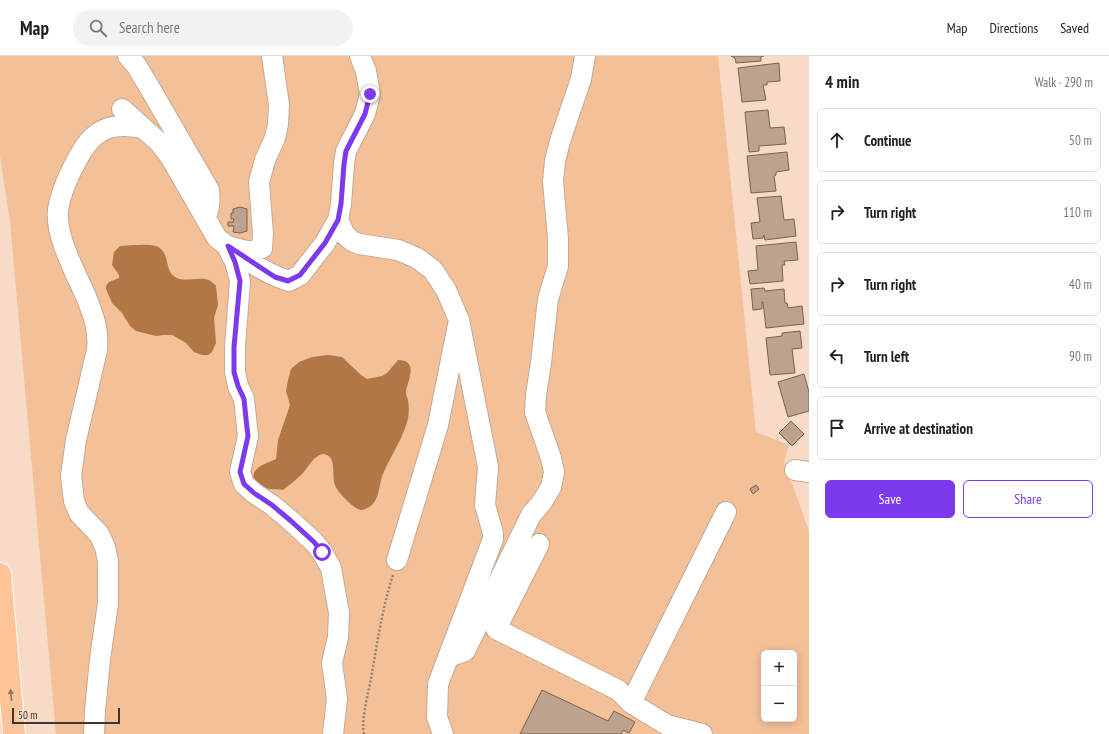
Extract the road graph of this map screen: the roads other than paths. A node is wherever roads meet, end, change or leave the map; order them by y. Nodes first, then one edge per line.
1 (128, 56) edge
2 (272, 56) edge
3 (360, 56) edge
4 (585, 56) edge
5 (122, 109) dead end
6 (143, 128) junction
7 (206, 216) junction
8 (338, 220) junction
9 (352, 241) junction
10 (325, 243) junction
11 (228, 246) junction
12 (459, 320) junction
13 (726, 512) dead end
14 (539, 544) dead end
15 (397, 560) road end
16 (0, 574) edge
17 (448, 657) junction
18 (631, 703) junction
19 (14, 734) edge
20 (94, 734) edge
21 (333, 734) edge
22 (443, 734) edge
23 (702, 734) edge

1 - 7 lane
2 - 11 lane
3 - 8 lane
4 - 17 lane
5 - 6 lane
6 - 7 lane
6 - 20 lane
7 - 11 lane
8 - 9 lane
8 - 10 lane
9 - 10 lane
9 - 12 lane
10 - 11 lane
11 - 21 lane
12 - 15 lane
12 - 17 lane
13 - 18 lane
14 - 18 lane
19 -> 16 highway
17 - 22 lane
18 - 23 lane

